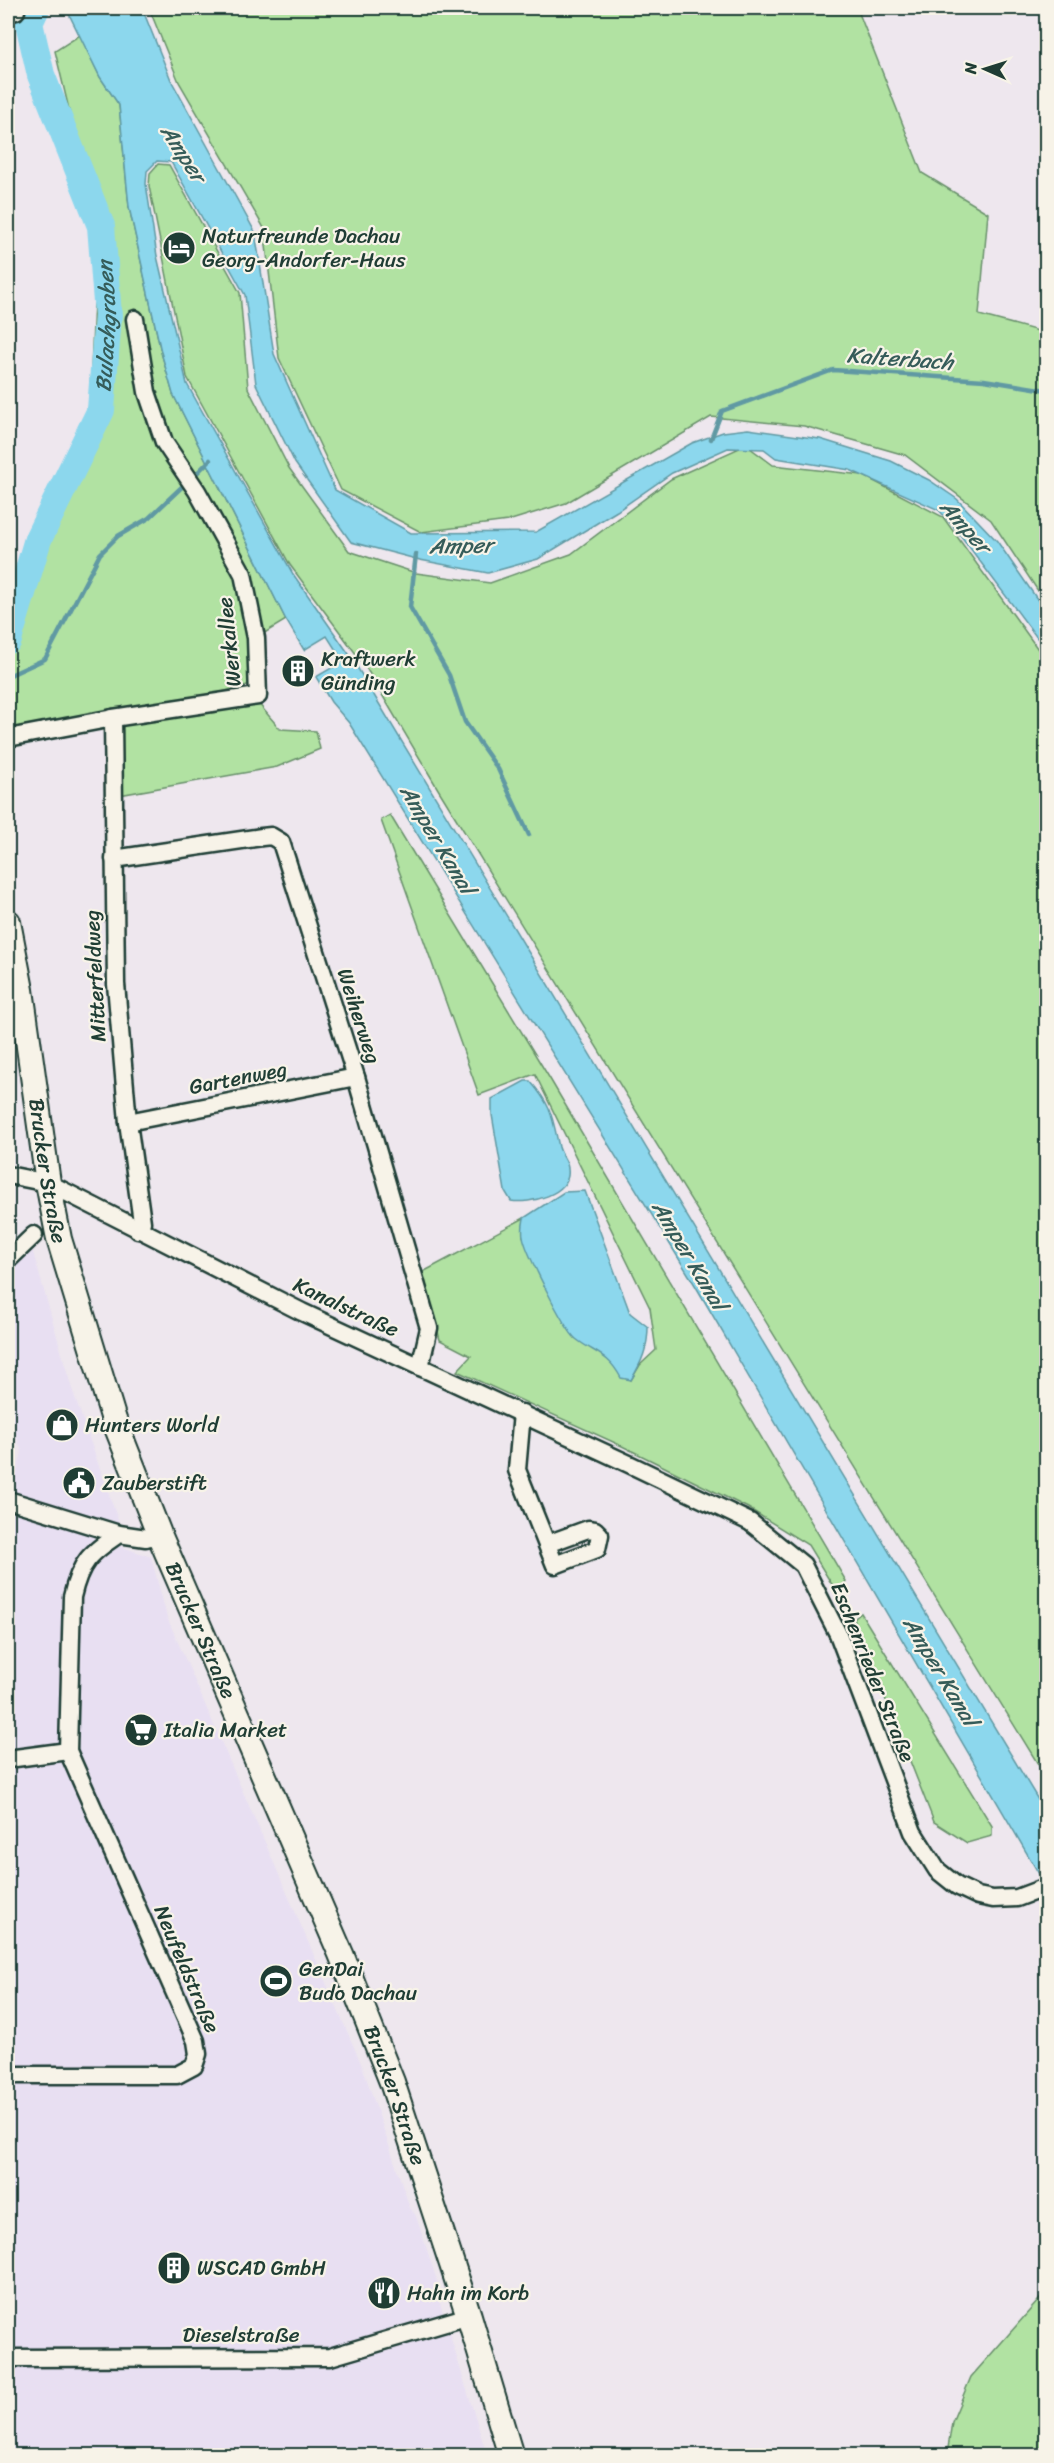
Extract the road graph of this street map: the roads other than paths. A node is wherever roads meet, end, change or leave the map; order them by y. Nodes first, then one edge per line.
1 (135, 319) dead end
2 (113, 718) junction
3 (8, 738) edge
4 (114, 859) junction
5 (8, 922) edge
6 (356, 1077) junction
7 (128, 1122) junction
8 (8, 1175) edge
9 (48, 1183) junction
10 (138, 1230) junction
11 (34, 1235) dead end
12 (8, 1260) edge
13 (420, 1367) junction
14 (522, 1413) junction
15 (629, 1464) joint
16 (8, 1500) edge
17 (119, 1534) junction
18 (159, 1534) junction
19 (547, 1544) dead end
20 (68, 1751) junction
21 (8, 1759) edge
22 (1042, 1889) edge
23 (8, 2075) edge
24 (469, 2316) junction
25 (8, 2358) edge
26 (511, 2456) edge

1 - 2 street, Werkallee
2 - 3 street, Werkallee
2 - 4 street, Mitterfeldweg
4 - 6 street, Weiherweg
4 - 7 street, Mitterfeldweg
5 - 9 main road, Brucker Straße
6 - 7 street, Gartenweg
6 - 13 street, Weiherweg
7 - 10 street, Mitterfeldweg
8 - 9 street, Kanalstraße
9 - 10 street, Kanalstraße
9 - 18 main road, Brucker Straße
10 - 13 street, Kanalstraße
11 - 12 street
13 - 14 street, Kanalstraße
14 - 15 street, Kanalstraße
14 - 19 street
15 - 22 street, Eschenrieder Straße
16 - 17 street
17 - 18 street
17 - 20 street, Neufeldstraße
18 - 24 main road, Brucker Straße
20 - 21 street
20 - 23 street, Neufeldstraße
24 - 25 street, Dieselstraße
24 - 26 main road, Brucker Straße

